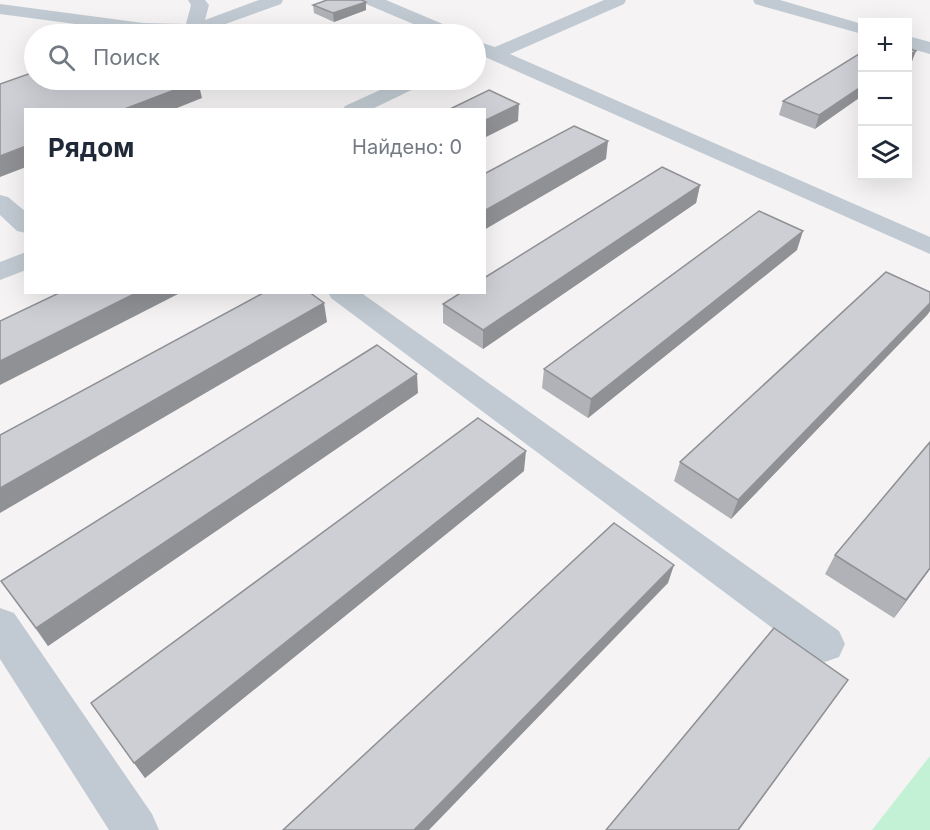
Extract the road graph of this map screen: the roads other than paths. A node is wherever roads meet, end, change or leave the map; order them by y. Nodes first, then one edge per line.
1 (196, 0) edge
2 (276, 0) edge
3 (372, 0) edge
4 (618, 0) edge
5 (761, 0) edge
6 (0, 9) edge
7 (95, 24) edge
8 (195, 24) edge
9 (210, 24) edge
10 (428, 24) edge
11 (858, 28) edge
12 (912, 43) edge
13 (930, 48) edge
14 (486, 49) edge
15 (486, 52) edge
16 (395, 90) edge
17 (356, 108) edge
18 (0, 202) edge
19 (24, 224) edge
20 (930, 246) edge
21 (24, 261) edge
22 (0, 272) edge
23 (344, 294) edge
24 (0, 625) edge
25 (825, 644) dead end
26 (136, 830) edge

1 - 8 lane
2 - 9 lane
3 - 10 lane
4 - 14 lane
5 - 11 lane
6 - 7 lane
12 - 13 lane
15 - 20 lane
16 - 17 lane
18 - 19 lane
21 - 22 lane
23 - 25 lane
24 - 26 lane

